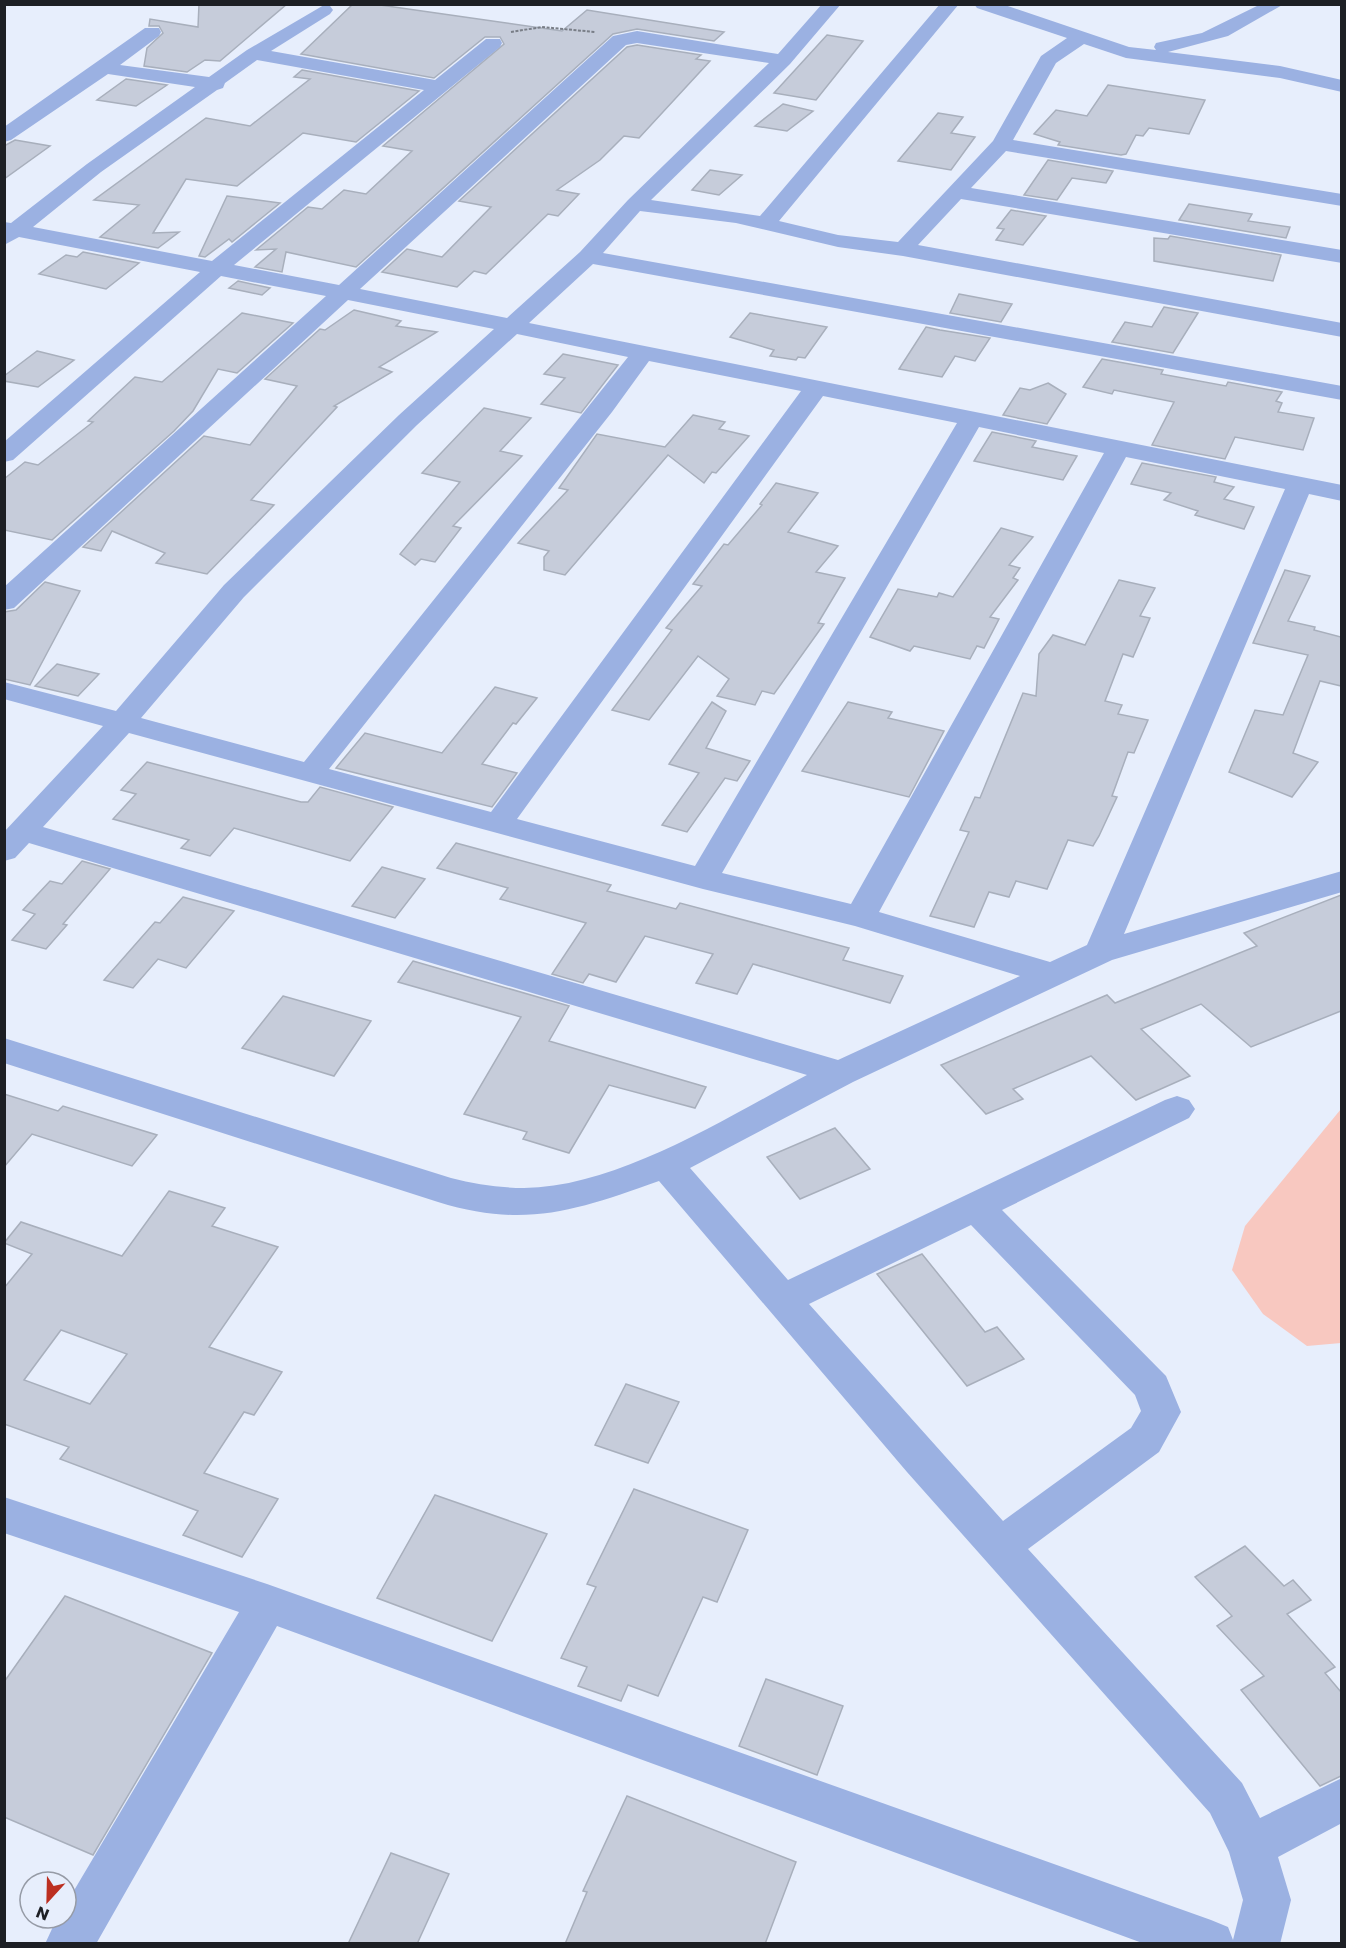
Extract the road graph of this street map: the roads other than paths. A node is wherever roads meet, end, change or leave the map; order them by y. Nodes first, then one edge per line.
1 (832, 4) edge
2 (950, 4) edge
3 (983, 4) edge
4 (1239, 7) dead end
5 (1267, 9) edge
6 (324, 10) dead end
7 (152, 32) dead end
8 (1080, 38) junction
9 (493, 43) road end
10 (1125, 52) junction
11 (254, 54) junction
12 (783, 60) junction
13 (104, 68) junction
14 (216, 84) junction
15 (1341, 86) edge
16 (440, 87) junction
17 (4, 136) edge
18 (1001, 144) junction
19 (956, 192) junction
20 (1341, 200) edge
21 (635, 204) junction
22 (767, 222) junction
23 (8, 232) edge
24 (903, 249) junction
25 (588, 257) junction
26 (1341, 257) edge
27 (216, 268) junction
28 (342, 292) junction
29 (508, 327) junction
30 (1341, 330) edge
31 (642, 354) junction
32 (816, 388) junction
33 (1341, 393) edge
34 (972, 419) junction
35 (1119, 448) junction
36 (4, 455) edge
37 (1300, 485) junction
38 (1341, 493) edge
39 (4, 602) edge
40 (4, 690) edge
41 (121, 724) junction
42 (311, 772) junction
43 (498, 824) junction
44 (13, 841) edge
45 (703, 879) junction
46 (1341, 881) edge
47 (860, 917) junction
48 (1100, 952) junction
49 (1051, 974) junction
50 (4, 1050) edge
51 (841, 1073) junction
52 (1177, 1110) dead end
53 (666, 1165) junction
54 (976, 1206) junction
55 (784, 1299) junction
56 (4, 1515) edge
57 (1001, 1546) junction
58 (267, 1603) junction
59 (1341, 1799) edge
60 (1251, 1847) junction
61 (69, 1944) edge
62 (1211, 1944) edge
63 (1256, 1944) edge

1 - 12 street
2 - 22 street
3 - 8 street
4 - 5 street
5 - 10 street
6 - 11 street
7 - 13 street
8 - 10 street
8 - 18 street
9 - 16 street
10 - 15 street
11 - 14 street
11 - 16 street
12 - 21 street
12 - 28 street
13 - 14 street
13 - 17 street
14 - 23 street
16 - 27 street
18 - 19 street
18 - 20 street
19 - 24 street
19 - 26 street
21 - 22 street
21 - 25 street
22 - 24 street
23 - 27 street
24 - 30 street
25 - 29 street
25 - 33 street
27 - 28 street
27 - 36 street
28 - 29 street
28 - 39 street
29 - 31 street
29 - 41 street
31 - 32 street
31 - 42 street
32 - 34 street
32 - 43 street
34 - 35 street
34 - 45 street
35 - 37 street
35 - 47 street
37 - 38 street
37 - 48 street
40 - 41 street
41 - 42 street
41 - 44 street
42 - 43 street
43 - 45 street
44 - 51 street
45 - 47 street
46 - 48 street
47 - 49 street
48 - 49 street
49 - 51 street
50 - 53 street
51 - 53 street
52 - 54 street
53 - 55 street
54 - 55 street
54 - 57 street
55 - 57 street
56 - 58 street
57 - 60 street
58 - 61 street
58 - 62 street
59 - 60 street
60 - 63 street

